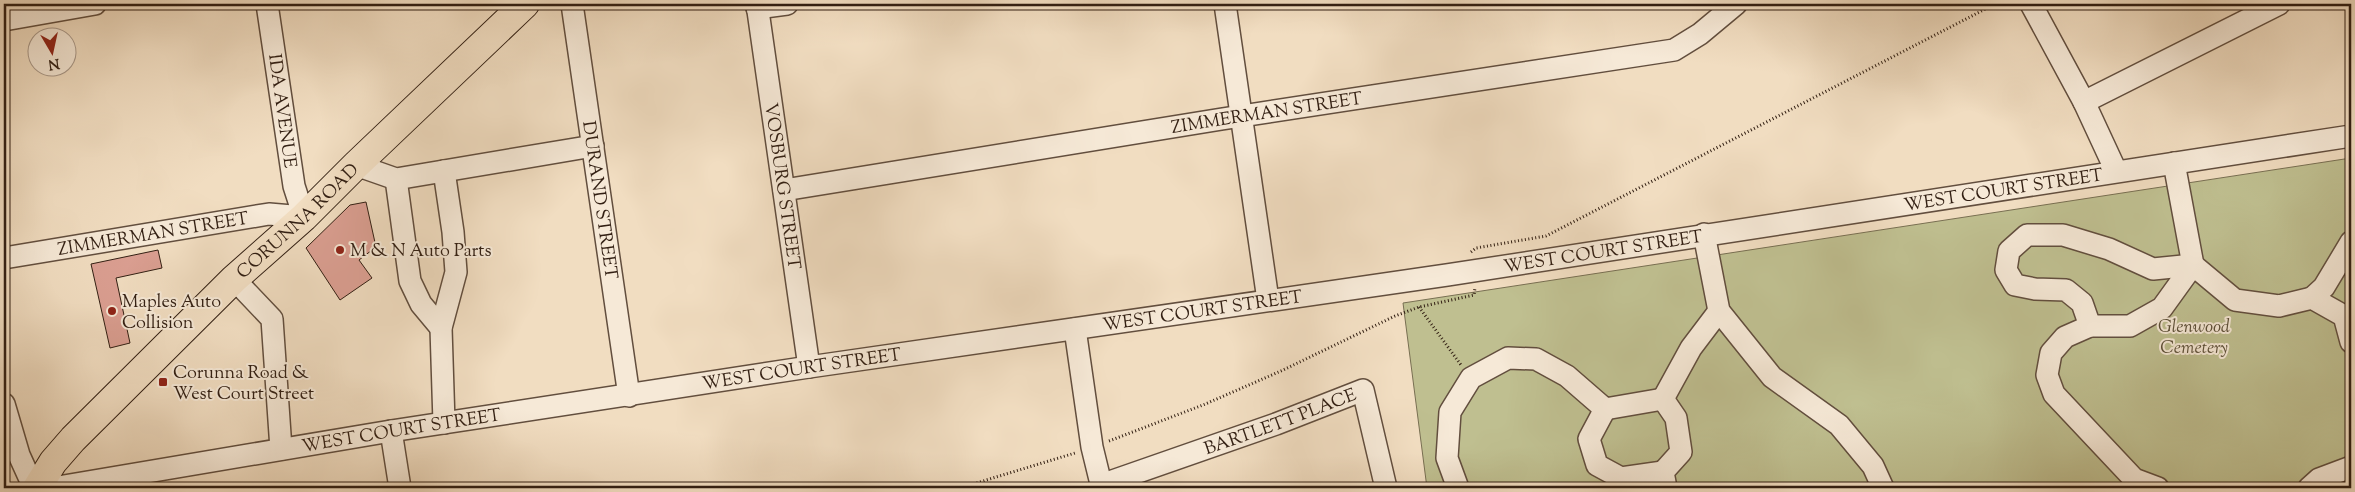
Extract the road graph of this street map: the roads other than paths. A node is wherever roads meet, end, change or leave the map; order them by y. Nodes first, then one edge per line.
1 (95, 4) edge
2 (267, 4) edge
3 (525, 4) edge
4 (572, 4) edge
5 (787, 4) edge
6 (1225, 4) edge
7 (1736, 4) edge
8 (2030, 4) edge
9 (2279, 4) edge
10 (757, 6) edge
11 (28, 9) edge
12 (4, 20) edge
13 (2084, 102) junction
14 (1242, 116) junction
15 (2351, 136) edge
16 (593, 146) junction
17 (2174, 163) junction
18 (356, 165) junction
19 (444, 171) junction
20 (2116, 171) junction
21 (396, 179) junction
22 (784, 190) junction
23 (304, 217) junction
24 (1704, 234) junction
25 (2351, 242) edge
26 (4, 258) edge
27 (2193, 265) junction
28 (234, 279) junction
29 (2312, 298) junction
30 (1268, 300) junction
31 (1719, 311) junction
32 (2348, 316) edge
33 (2090, 326) junction
34 (441, 328) junction
35 (1075, 329) junction
36 (2351, 342) edge
37 (809, 368) junction
38 (629, 396) junction
39 (1663, 400) junction
40 (4, 404) edge
41 (1606, 409) junction
42 (444, 423) junction
43 (391, 431) junction
44 (281, 449) junction
45 (2351, 467) edge
46 (158, 479) edge
47 (1665, 480) edge
48 (102, 484) edge
49 (1102, 487) edge
50 (36, 488) edge
51 (52, 488) edge
52 (400, 488) edge
53 (1386, 488) edge
54 (1458, 488) edge
55 (1883, 488) edge
56 (2158, 488) edge
57 (2309, 488) edge

1 - 11 street
2 - 23 street, IDA AVENUE
3 - 18 main road, CORUNNA ROAD
4 - 16 street, DURAND STREET
5 - 10 street
6 - 14 street
7 - 14 street, ZIMMERMAN STREET
8 - 13 street
9 - 13 street
10 - 22 street, VOSBURG STREET
11 - 12 street
13 - 20 street
14 - 22 street, ZIMMERMAN STREET
14 - 30 street
15 - 17 street, WEST COURT STREET
16 - 19 street
16 - 38 street, DURAND STREET
17 - 20 street, WEST COURT STREET
17 - 27 street
18 - 21 street
18 - 23 main road, CORUNNA ROAD
19 - 21 street
19 - 34 street
20 - 24 street, WEST COURT STREET
21 - 34 street
22 - 37 street, VOSBURG STREET
23 - 26 street, ZIMMERMAN STREET
23 - 28 main road, CORUNNA ROAD
24 - 30 street, WEST COURT STREET
24 - 31 street
25 - 29 street
27 - 29 street
27 - 33 street
27 - 33 street
28 - 44 street
28 - 50 main road, CORUNNA ROAD
29 - 32 street
30 - 35 street, WEST COURT STREET
31 - 39 street
31 - 55 street
32 - 36 street
33 - 56 street
34 - 42 street
35 - 37 street, WEST COURT STREET
35 - 49 street
37 - 38 street, WEST COURT STREET
38 - 42 street, WEST COURT STREET
39 - 41 street
39 - 47 street
40 - 50 street
41 - 47 street
41 - 54 street
42 - 43 street, WEST COURT STREET
43 - 44 street, WEST COURT STREET
43 - 52 street
44 - 46 street, WEST COURT STREET
45 - 57 street
46 - 48 street, WEST COURT STREET
48 - 51 street, WEST COURT STREET
49 - 53 street, BARTLETT PLACE

